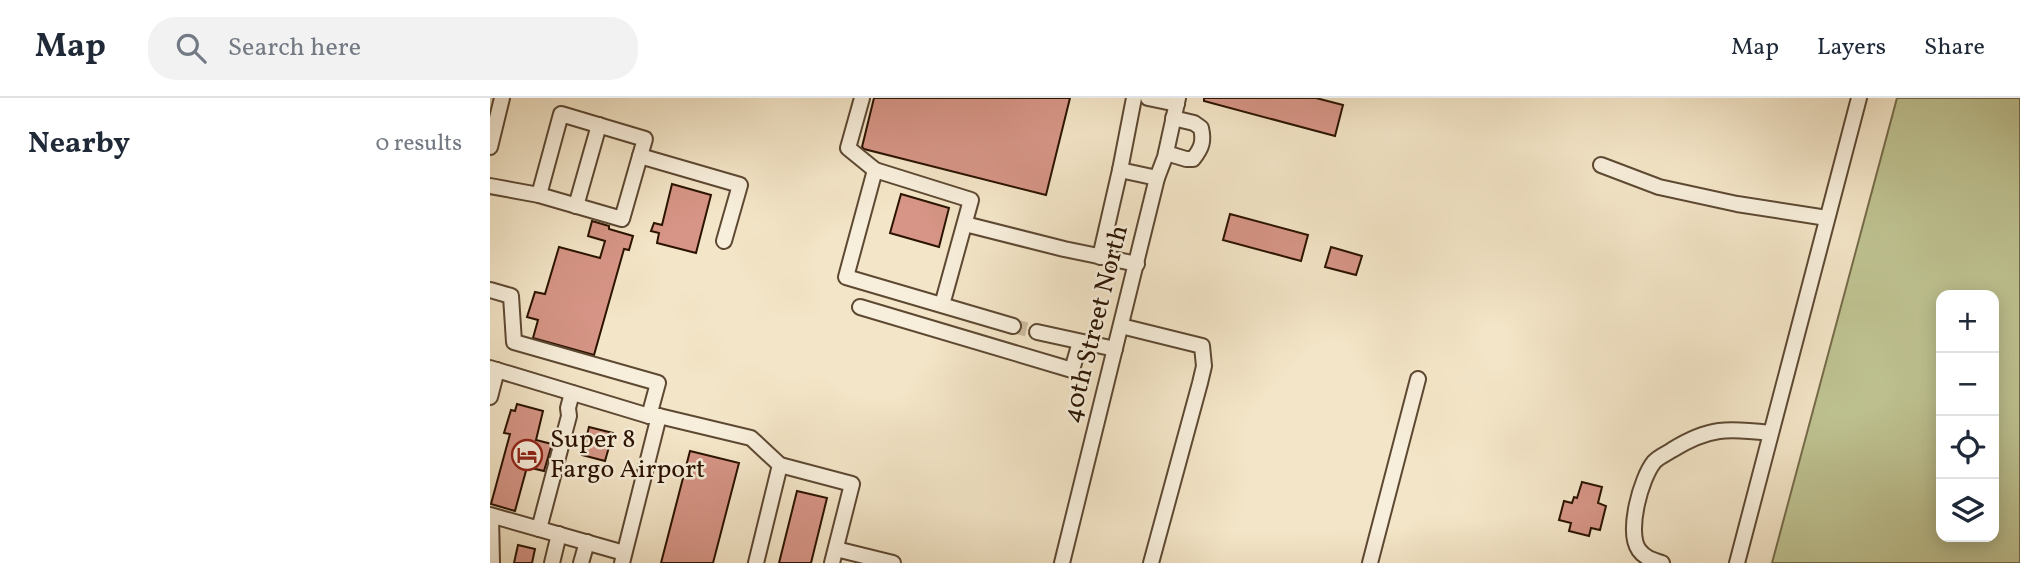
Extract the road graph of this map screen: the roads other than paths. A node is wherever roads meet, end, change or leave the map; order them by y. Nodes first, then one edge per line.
1 (502, 98) edge
2 (862, 98) edge
3 (1134, 98) edge
4 (1148, 98) edge
5 (1859, 98) edge
6 (1176, 107) edge
7 (599, 125) junction
8 (490, 147) edge
9 (1166, 153) junction
10 (640, 156) junction
11 (1601, 165) dead end
12 (875, 170) junction
13 (1120, 170) junction
14 (1157, 178) junction
15 (490, 186) edge
16 (539, 195) junction
17 (576, 205) junction
18 (1827, 218) junction
19 (965, 224) junction
20 (724, 241) dead end
21 (1100, 257) junction
22 (1137, 264) junction
23 (490, 290) edge
24 (943, 305) junction
25 (860, 307) dead end
26 (1013, 326) tunnel mouth
27 (1121, 326) junction
28 (1037, 332) tunnel mouth
29 (1080, 342) junction
30 (1115, 349) junction
31 (494, 369) edge
32 (1419, 379) dead end
33 (572, 393) junction
34 (490, 397) edge
35 (654, 416) junction
36 (1770, 433) junction
37 (780, 465) junction
38 (491, 515) edge
39 (539, 529) junction
40 (559, 534) junction
41 (587, 542) junction
42 (834, 556) edge
43 (623, 558) edge
44 (492, 563) edge
45 (552, 563) edge
46 (581, 563) edge
47 (756, 563) edge
48 (893, 563) edge
49 (1062, 563) edge
50 (1151, 563) edge
51 (1370, 563) edge
52 (1662, 563) edge
53 (1737, 563) edge

1 - 8 street
2 - 12 street
3 - 13 street
4 - 6 street
5 - 18 street
6 - 9 street, 40th Street North
6 - 9 street
7 - 10 street
7 - 16 street
7 - 17 street
9 - 14 street, 40th Street North
10 - 17 street
10 - 20 street
11 - 18 street
12 - 19 street
12 - 24 street
13 - 14 street
13 - 21 street
14 - 22 street, 40th Street North
15 - 16 street
16 - 17 street
18 - 36 street
19 - 21 street
19 - 24 street
21 - 22 street
22 - 27 street, 40th Street North
23 - 35 street
24 - 26 street
25 - 29 street
27 - 30 street, 40th Street North
27 - 50 street
28 - 29 street
29 - 30 street
30 - 49 street, 40th Street North
31 - 33 street
31 - 34 street
32 - 51 street
33 - 35 street
33 - 39 street
35 - 37 street
35 - 43 street
36 - 52 street
36 - 53 street
37 - 42 street
37 - 47 street
38 - 39 street
38 - 44 street
39 - 40 street
40 - 41 street
40 - 45 street
41 - 43 street
41 - 46 street
42 - 48 street

